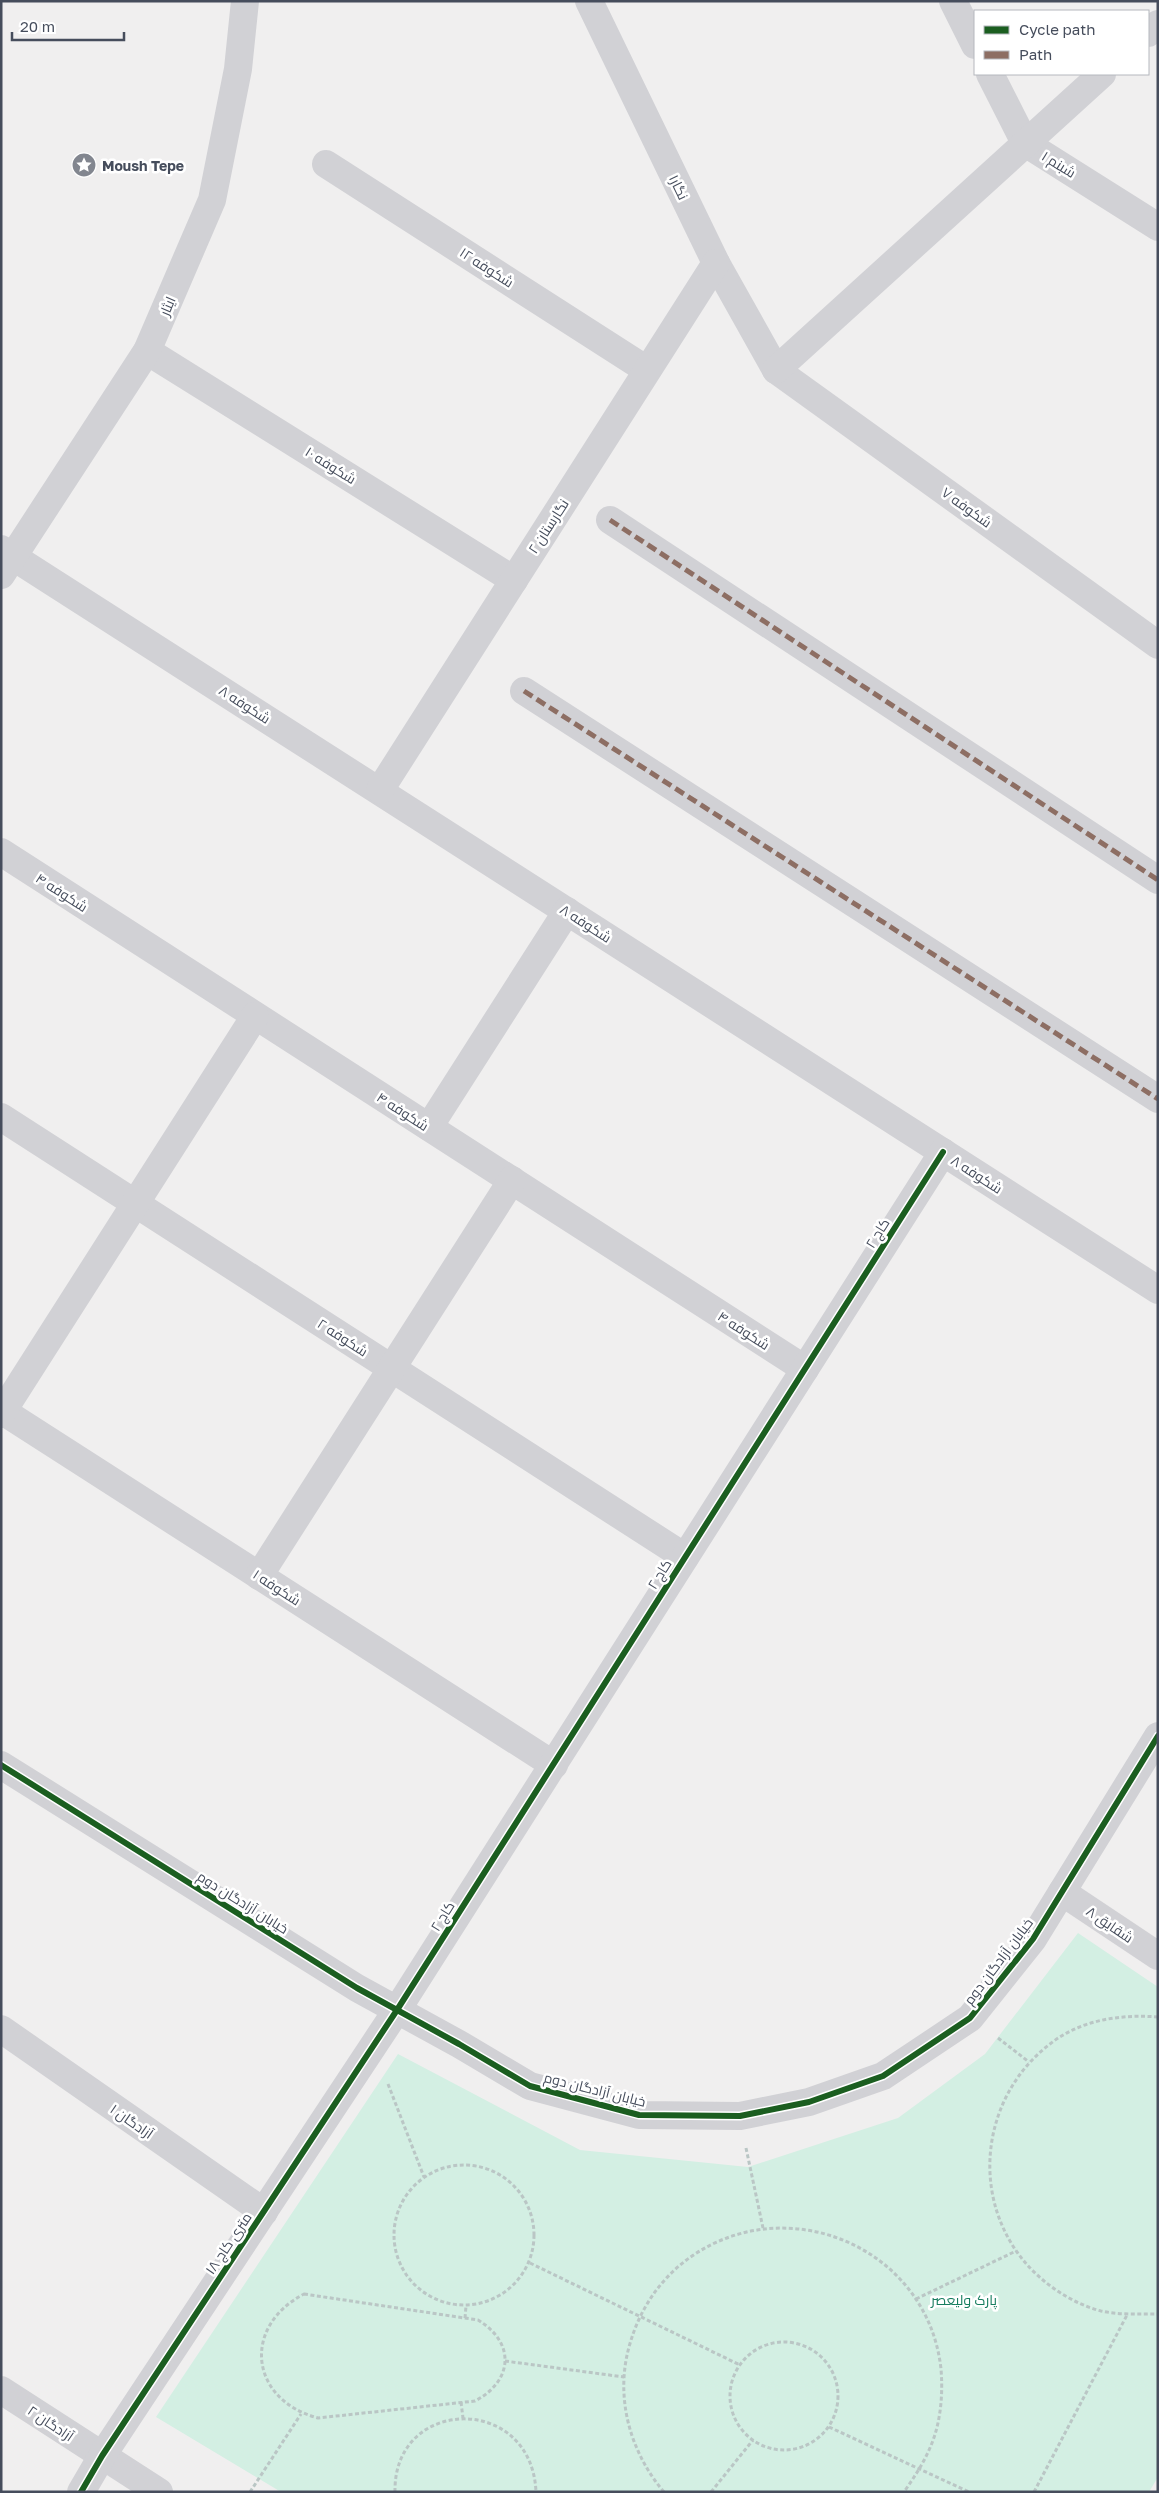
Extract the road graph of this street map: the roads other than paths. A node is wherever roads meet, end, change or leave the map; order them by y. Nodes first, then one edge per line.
1 (246, 1) edge
2 (589, 1) edge
3 (953, 1) edge
4 (974, 43) edge
5 (991, 75) edge
6 (1101, 75) edge
7 (1025, 143) junction
8 (326, 164) dead end
9 (1158, 227) edge
10 (716, 263) junction
11 (147, 351) junction
12 (647, 370) junction
13 (776, 370) junction
14 (610, 520) dead end
15 (6, 560) edge
16 (514, 580) junction
17 (1158, 644) edge
18 (524, 691) dead end
19 (380, 790) junction
20 (1, 852) edge
21 (1158, 880) edge
22 (567, 911) junction
23 (255, 1016) junction
24 (1158, 1099) edge
25 (1, 1117) edge
26 (429, 1127) junction
27 (943, 1152) junction
28 (512, 1180) junction
29 (136, 1203) junction
30 (1158, 1290) edge
31 (392, 1368) junction
32 (805, 1369) junction
33 (2, 1411) edge
34 (685, 1557) junction
35 (259, 1576) junction
36 (1158, 1736) edge
37 (1, 1765) edge
38 (554, 1765) junction
39 (1062, 1892) junction
40 (1158, 1956) edge
41 (397, 2010) junction
42 (1, 2029) edge
43 (264, 2212) junction
44 (1, 2390) edge
45 (102, 2456) junction
46 (81, 2492) edge
47 (159, 2492) edge

1 - 11 street, ایثار
2 - 10 street, نگار۱
3 - 4 street
5 - 7 street
6 - 7 street
7 - 9 street, شبنم ۱
7 - 13 street
8 - 12 street, شکوفه ۱۲
10 - 12 street, نگارستان ۲
10 - 13 street, نگار۱
11 - 15 street, ایثار
11 - 16 street, شکوفه ۱۰
12 - 16 street, نگارستان ۲
13 - 17 street, شکوفه ۷
14 - 21 street
15 - 19 street, شکوفه ۸
16 - 19 street, نگارستان ۲
18 - 24 street
19 - 22 street, شکوفه ۸
20 - 23 street, شکوفه ۴
22 - 26 street
22 - 27 street, شکوفه ۸
23 - 26 street, شکوفه ۴
23 - 29 street
25 - 29 street, شکوفه ۲
26 - 28 street, شکوفه ۴
27 - 30 street, شکوفه ۸
27 - 32 street, کاج ۲
28 - 31 street
28 - 32 street, شکوفه ۴
29 - 31 street, شکوفه ۲
29 - 33 street
31 - 34 street, شکوفه ۲
31 - 35 street
32 - 34 street, کاج ۲
33 - 35 street, شکوفه ۱
34 - 38 street, کاج ۲
35 - 38 street, شکوفه ۱
36 - 39 street, خیابان آزادگان دوم
37 - 41 street, خیابان آزادگان دوم
38 - 41 street, کاج ۲
39 - 40 street, شقایق ۸
39 - 41 street, خیابان آزادگان دوم
41 - 43 street, ۱۸ متری کاج
42 - 43 street, آزادگان ۱
43 - 45 street, ۱۸ متری کاج
44 - 45 street, آزادگان ۲
45 - 46 street, ۱۸ متری کاج
45 - 47 street, آزادگان ۲

